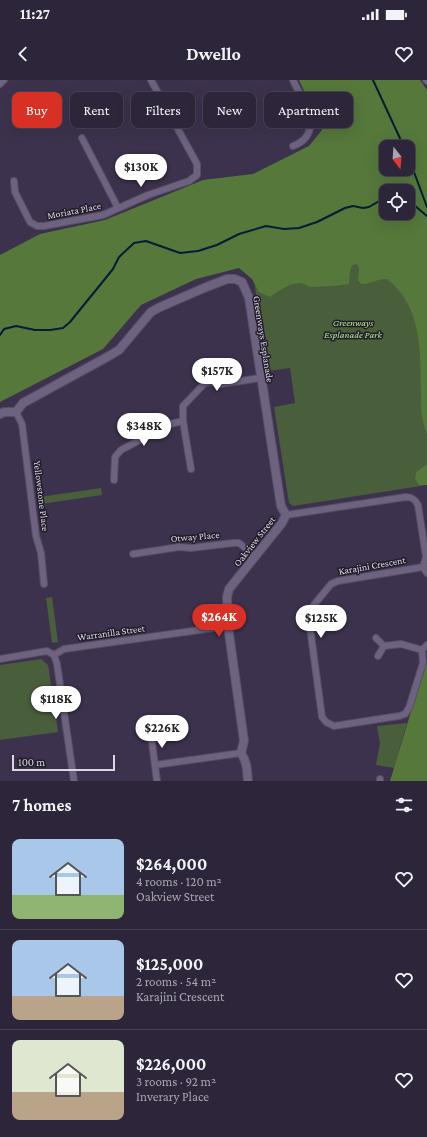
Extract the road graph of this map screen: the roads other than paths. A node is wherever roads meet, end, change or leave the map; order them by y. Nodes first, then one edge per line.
1 (4, 80) edge
2 (151, 80) edge
3 (293, 80) edge
4 (0, 84) edge
5 (82, 138) dead end
6 (293, 146) dead end
7 (14, 181) dead end
8 (118, 208) junction
9 (260, 378) junction
10 (16, 412) junction
11 (0, 414) edge
12 (183, 421) junction
13 (191, 468) dead end
14 (114, 480) dead end
15 (286, 515) junction
16 (133, 554) dead end
17 (256, 556) junction
18 (423, 567) junction
19 (427, 573) edge
20 (44, 584) dead end
21 (228, 626) junction
22 (376, 638) dead end
23 (427, 645) edge
24 (384, 646) junction
25 (422, 650) junction
26 (54, 655) junction
27 (378, 656) dead end
28 (0, 659) edge
29 (149, 720) dead end
30 (240, 753) junction
31 (155, 765) junction
32 (74, 781) edge
33 (157, 781) edge
34 (248, 781) edge

1 - 4 street
2 - 8 street, Moriata Place
3 - 6 street
5 - 8 street
7 - 8 street, Moriata Place
9 - 10 street, Greenways Esplanade
9 - 12 street
9 - 15 street, Greenways Esplanade
10 - 11 street
10 - 20 street, Yellowstone Place
12 - 13 street
12 - 14 street
15 - 17 street, Oakview Street
15 - 18 street, Oakview Street
16 - 17 street, Otway Place
17 - 21 street, Oakview Street
18 - 19 street
18 - 25 street, Karajini Crescent
21 - 26 street, Warranilla Street
21 - 30 street, Oakview Street
22 - 24 street
23 - 25 street
24 - 25 street
24 - 27 street
26 - 28 street, Warranilla Street
26 - 32 street
29 - 31 street
30 - 31 street
30 - 34 street
31 - 33 street

